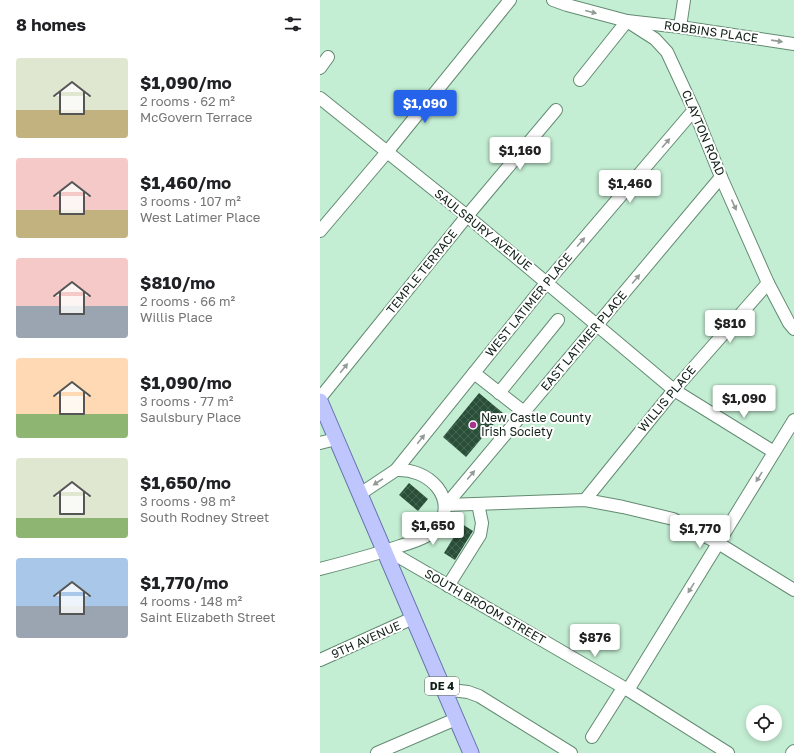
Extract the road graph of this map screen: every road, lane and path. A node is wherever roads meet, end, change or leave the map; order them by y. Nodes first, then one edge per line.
1 (510, 0) edge
2 (553, 0) edge
3 (684, 0) edge
4 (627, 21) junction
5 (680, 27) junction
6 (794, 44) edge
7 (328, 57) dead end
8 (320, 68) edge
9 (580, 80) dead end
10 (320, 98) edge
11 (556, 110) dead end
12 (694, 110) junction
13 (387, 152) junction
14 (721, 177) junction
15 (466, 216) junction
16 (320, 231) edge
17 (547, 282) junction
18 (768, 283) junction
19 (558, 320) dead end
20 (597, 325) junction
21 (794, 329) edge
22 (474, 373) junction
23 (674, 390) junction
24 (499, 393) junction
25 (320, 400) edge
26 (524, 412) junction
27 (794, 420) edge
28 (336, 439) junction
29 (320, 443) edge
30 (774, 452) junction
31 (396, 470) junction
32 (360, 494) junction
33 (585, 500) junction
34 (478, 504) junction
35 (446, 505) junction
36 (718, 543) junction
37 (384, 552) junction
38 (320, 569) edge
39 (448, 586) junction
40 (794, 590) edge
41 (413, 618) junction
42 (320, 660) edge
43 (443, 689) junction
44 (626, 689) junction
45 (456, 719) junction
46 (592, 737) dead end
47 (377, 753) edge
48 (470, 753) edge
49 (571, 753) edge
50 (728, 753) edge

1 - 13 street
2 -> 4 street, CLAYTON ROAD
3 - 5 street
4 - 5 street, ROBBINS PLACE
4 - 9 street
4 - 12 street, CLAYTON ROAD
5 -> 6 street, ROBBINS PLACE
7 - 8 street
10 - 13 street, SAULSBURY AVENUE
11 - 15 street, TEMPLE TERRACE
12 - 14 street, CLAYTON ROAD
17 -> 12 street, WEST LATIMER PLACE
13 - 15 street, SAULSBURY AVENUE
13 - 16 street
14 -> 18 street, CLAYTON ROAD
20 -> 14 street, EAST LATIMER PLACE
15 - 17 street, SAULSBURY AVENUE
25 -> 15 street, TEMPLE TERRACE
17 - 20 street, SAULSBURY AVENUE
17 - 22 street, WEST LATIMER PLACE
18 - 21 street, CLAYTON ROAD
18 - 23 street, WILLIS PLACE
19 - 24 street
20 - 23 street, SAULSBURY AVENUE
20 - 26 street, EAST LATIMER PLACE
22 - 24 street
31 -> 22 street, WEST LATIMER PLACE
23 - 30 street, SAULSBURY AVENUE
23 - 33 street, WILLIS PLACE
24 - 26 street
25 - 28 main road, DE 4
35 -> 26 street, EAST LATIMER PLACE
27 - 30 street
28 - 29 street
28 - 32 main road, DE 4
30 -> 36 street
31 -> 32 street, WEST LATIMER PLACE
31 - 35 street
32 - 37 main road, DE 4
33 - 34 street
33 - 36 street
34 - 35 street
34 - 39 street
35 - 37 street
36 - 40 street
36 -> 44 street
37 - 38 street
37 - 39 street, SOUTH BROOM STREET
37 - 41 main road, DE 4
39 - 44 street, SOUTH BROOM STREET
41 - 42 street, 9TH AVENUE
41 - 43 main road, DE 4
43 - 45 main road, DE 4
43 - 49 street
44 - 46 street
44 - 50 street, SOUTH BROOM STREET
45 - 47 street
45 - 48 main road, DE 4

